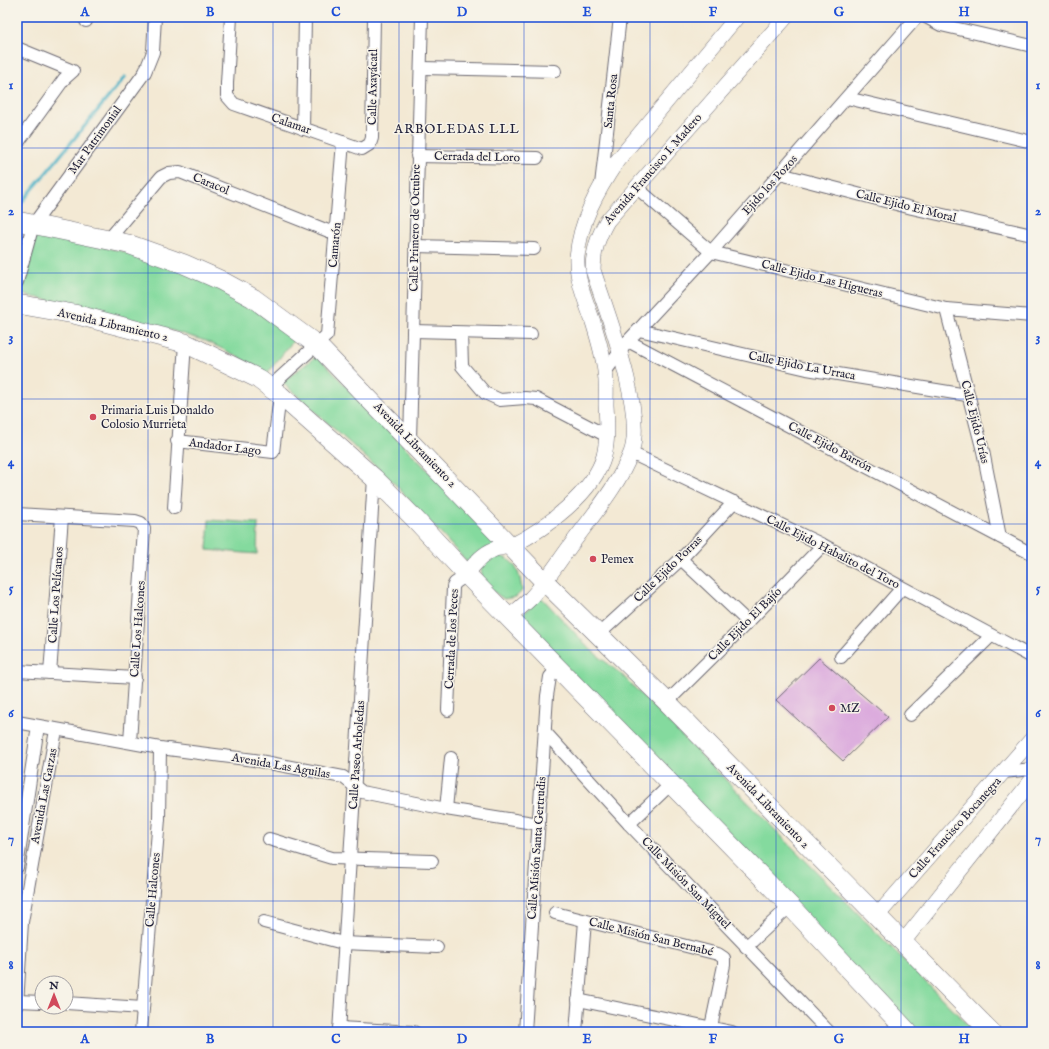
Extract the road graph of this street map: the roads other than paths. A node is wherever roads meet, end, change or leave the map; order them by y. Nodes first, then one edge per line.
1 (155, 17) edge
2 (231, 17) edge
3 (305, 17) edge
4 (374, 17) edge
5 (422, 17) edge
6 (620, 17) edge
7 (737, 17) edge
8 (786, 17) edge
9 (917, 17) edge
10 (926, 17) edge
11 (1032, 46) edge
12 (17, 48) edge
13 (422, 68) junction
14 (555, 71) dead end
15 (847, 98) junction
16 (303, 129) junction
17 (343, 142) junction
18 (1032, 142) edge
19 (17, 144) edge
20 (359, 148) joint
21 (417, 156) junction
22 (537, 158) dead end
23 (780, 174) junction
24 (601, 185) junction
25 (636, 187) junction
26 (25, 223) edge
27 (336, 234) junction
28 (1032, 235) edge
29 (109, 239) junction
30 (415, 246) junction
31 (534, 249) dead end
32 (711, 252) junction
33 (17, 282) edge
34 (17, 304) edge
35 (946, 309) junction
36 (41, 310) junction
37 (17, 312) edge
38 (1032, 316) edge
39 (639, 330) junction
40 (413, 331) junction
41 (461, 333) junction
42 (531, 334) dead end
43 (185, 343) junction
44 (318, 345) junction
45 (624, 346) junction
46 (605, 372) junction
47 (275, 391) junction
48 (967, 395) junction
49 (607, 436) junction
50 (410, 439) junction
51 (177, 441) junction
52 (631, 452) junction
53 (374, 478) junction
54 (734, 502) junction
55 (174, 508) dead end
56 (17, 514) edge
57 (62, 517) junction
58 (1000, 537) junction
59 (511, 545) junction
60 (823, 545) junction
61 (1032, 554) edge
62 (681, 559) junction
63 (467, 575) junction
64 (544, 581) junction
65 (902, 588) junction
66 (508, 618) junction
67 (748, 622) junction
68 (599, 634) junction
69 (991, 636) junction
70 (841, 657) dead end
71 (1032, 657) edge
72 (558, 668) junction
73 (17, 671) edge
74 (50, 673) junction
75 (135, 678) junction
76 (667, 702) junction
77 (448, 710) dead end
78 (910, 715) dead end
79 (17, 722) edge
80 (38, 726) junction
81 (56, 730) junction
82 (545, 732) junction
83 (1032, 739) edge
84 (130, 742) junction
85 (160, 748) junction
86 (451, 758) dead end
87 (1032, 769) edge
88 (1004, 772) junction
89 (1032, 780) edge
90 (671, 784) junction
91 (354, 786) junction
92 (446, 809) junction
93 (540, 824) junction
94 (629, 824) junction
95 (269, 839) dead end
96 (351, 859) junction
97 (432, 861) dead end
98 (17, 867) edge
99 (22, 890) edge
100 (21, 906) edge
101 (790, 906) junction
102 (555, 913) dead end
103 (876, 916) junction
104 (585, 921) junction
105 (264, 922) dead end
106 (903, 942) junction
107 (343, 943) junction
108 (437, 947) dead end
109 (746, 947) junction
110 (578, 1000) junction
111 (17, 1001) edge
112 (34, 1002) edge
113 (74, 1004) edge
114 (17, 1005) edge
115 (143, 1008) junction
116 (711, 1027) junction
117 (339, 1030) edge
118 (141, 1032) edge
119 (414, 1032) edge
120 (525, 1032) edge
121 (576, 1032) edge
122 (732, 1032) edge
123 (829, 1032) edge
124 (908, 1032) edge
125 (991, 1032) edge

1 - 26 street, Mar Patrimonial
2 - 16 street, Calamar
3 - 16 street
4 - 20 street, Calle Axayácatl
5 - 13 street, Calle Primero de Octubre
6 - 24 street, Santa Rosa
7 - 24 street, Avenida Francisco I. Madero
8 - 25 street, Avenida Francisco I. Madero
9 - 15 street, Ejido los Pozos
10 - 11 street
12 - 19 street
13 - 14 street
13 - 21 street, Calle Primero de Octubre
15 - 18 street
15 - 23 street, Ejido los Pozos
16 - 17 street, Calamar
17 - 20 street, Calamar
17 - 27 street, Camarón
21 - 22 street, Cerrada del Loro
21 - 30 street, Calle Primero de Octubre
23 - 28 street, Calle Ejido El Moral
23 - 32 street, Ejido los Pozos
24 - 46 street, Avenida Francisco I. Madero
25 - 32 street, Calle Ejido Las Higueras
25 - 45 street, Avenida Francisco I. Madero
26 - 29 main road, Avenida Libramiento 2
26 - 33 street
27 - 29 street, Caracol
27 - 44 street, Camarón
29 - 44 main road, Avenida Libramiento 2
30 - 31 street
30 - 40 street, Calle Primero de Octubre
32 - 35 street, Calle Ejido Las Higueras
32 - 39 street, Ejido los Pozos
34 - 36 main road, Avenida Libramiento 2
35 - 38 street, Calle Ejido Las Higueras
35 - 48 street, Calle Ejido Urías
36 - 37 main road
36 - 43 main road, Avenida Libramiento 2
39 - 45 street, Ejido los Pozos
39 - 48 street, Calle Ejido La Urraca
40 - 41 street
40 - 50 street, Calle Primero de Octubre
41 - 42 street
41 - 49 street
43 - 47 main road, Avenida Libramiento 2
43 - 51 street
44 - 47 street
44 - 50 main road, Avenida Libramiento 2
45 - 46 street, Ejido los Pozos
45 - 52 street, Avenida Francisco I. Madero
45 - 58 street, Calle Ejido Barrón
46 - 49 street, Avenida Francisco I. Madero
47 - 51 street, Andador Lago
47 - 53 main road, Avenida Libramiento 2
48 - 58 street, Calle Ejido Urías
49 - 59 street, Avenida Francisco I. Madero
50 - 59 main road, Avenida Libramiento 2
51 - 55 street
52 - 54 street, Calle Ejido Habalito del Toro
52 - 64 street, Avenida Francisco I. Madero
53 - 63 main road, Avenida Libramiento 2
53 - 91 street, Calle Paseo Arboledas
54 - 60 street, Calle Ejido Habalito del Toro
54 - 62 street, Calle Ejido Porras
56 - 57 street
57 - 74 street, Calle Los Pelícanos
57 - 75 street, Calle Los Halcones
58 - 61 street, Calle Ejido Barrón
59 - 63 street
59 - 64 main road, Avenida Libramiento 2
60 - 65 street, Calle Ejido Habalito del Toro
60 - 67 street, Calle Ejido El Bajío
62 - 67 street
62 - 68 street, Calle Ejido Porras
63 - 66 main road, Avenida Libramiento 2
63 - 77 street, Cerrada de los Peces
64 - 66 street
64 - 68 main road, Avenida Libramiento 2
65 - 69 street, Calle Ejido Habalito del Toro
65 - 70 street
66 - 72 main road, Avenida Libramiento 2
67 - 76 street, Calle Ejido El Bajío
68 - 76 main road, Avenida Libramiento 2
69 - 71 street, Calle Ejido Habalito del Toro
69 - 78 street
72 - 82 street, Calle Misión Santa Gertrudis
72 - 90 main road, Avenida Libramiento 2
73 - 74 street
74 - 75 street
75 - 84 street, Calle Los Halcones
76 - 103 main road, Avenida Libramiento 2
79 - 80 street, Avenida Las Aguilas
80 - 81 street, Avenida Las Aguilas
80 - 98 street, Avenida Las Garzas
81 - 84 street, Avenida Las Aguilas
81 - 99 street, Avenida Las Garzas
82 - 93 street, Calle Misión Santa Gertrudis
82 - 94 street, Calle Misión San Miguel
83 - 88 street, Calle Francisco Bocanegra
84 - 85 street, Avenida Las Aguilas
85 - 91 street, Avenida Las Aguilas
85 - 115 street, Calle Halcones
86 - 92 street
87 - 88 street
88 - 103 street, Calle Francisco Bocanegra
89 - 106 street
90 - 94 street
90 - 101 main road, Avenida Libramiento 2
91 - 92 street, Avenida Las Aguilas
91 - 96 street, Calle Paseo Arboledas
92 - 93 street, Avenida Las Aguilas
93 - 120 street, Calle Misión Santa Gertrudis
94 - 109 street, Calle Misión San Miguel
95 - 96 street
96 - 97 street
96 - 107 street, Calle Paseo Arboledas
99 - 100 street, Avenida Las Garzas
100 - 111 street, Avenida Las Garzas
101 - 109 street
101 - 124 main road, Avenida Libramiento 2
102 - 104 street, Calle Misión San Bernabé
103 - 106 main road, Avenida Libramiento 2
104 - 110 street
104 - 116 street, Calle Misión San Bernabé
105 - 107 street
106 - 125 main road, Avenida Libramiento 2
107 - 108 street
107 - 117 street, Calle Paseo Arboledas
109 - 123 street, Calle Misión San Miguel
110 - 116 street
110 - 121 street
111 - 112 street
111 - 114 street, Avenida Las Garzas
113 - 115 street
115 - 118 street, Calle Halcones
116 - 122 street
117 - 119 street

